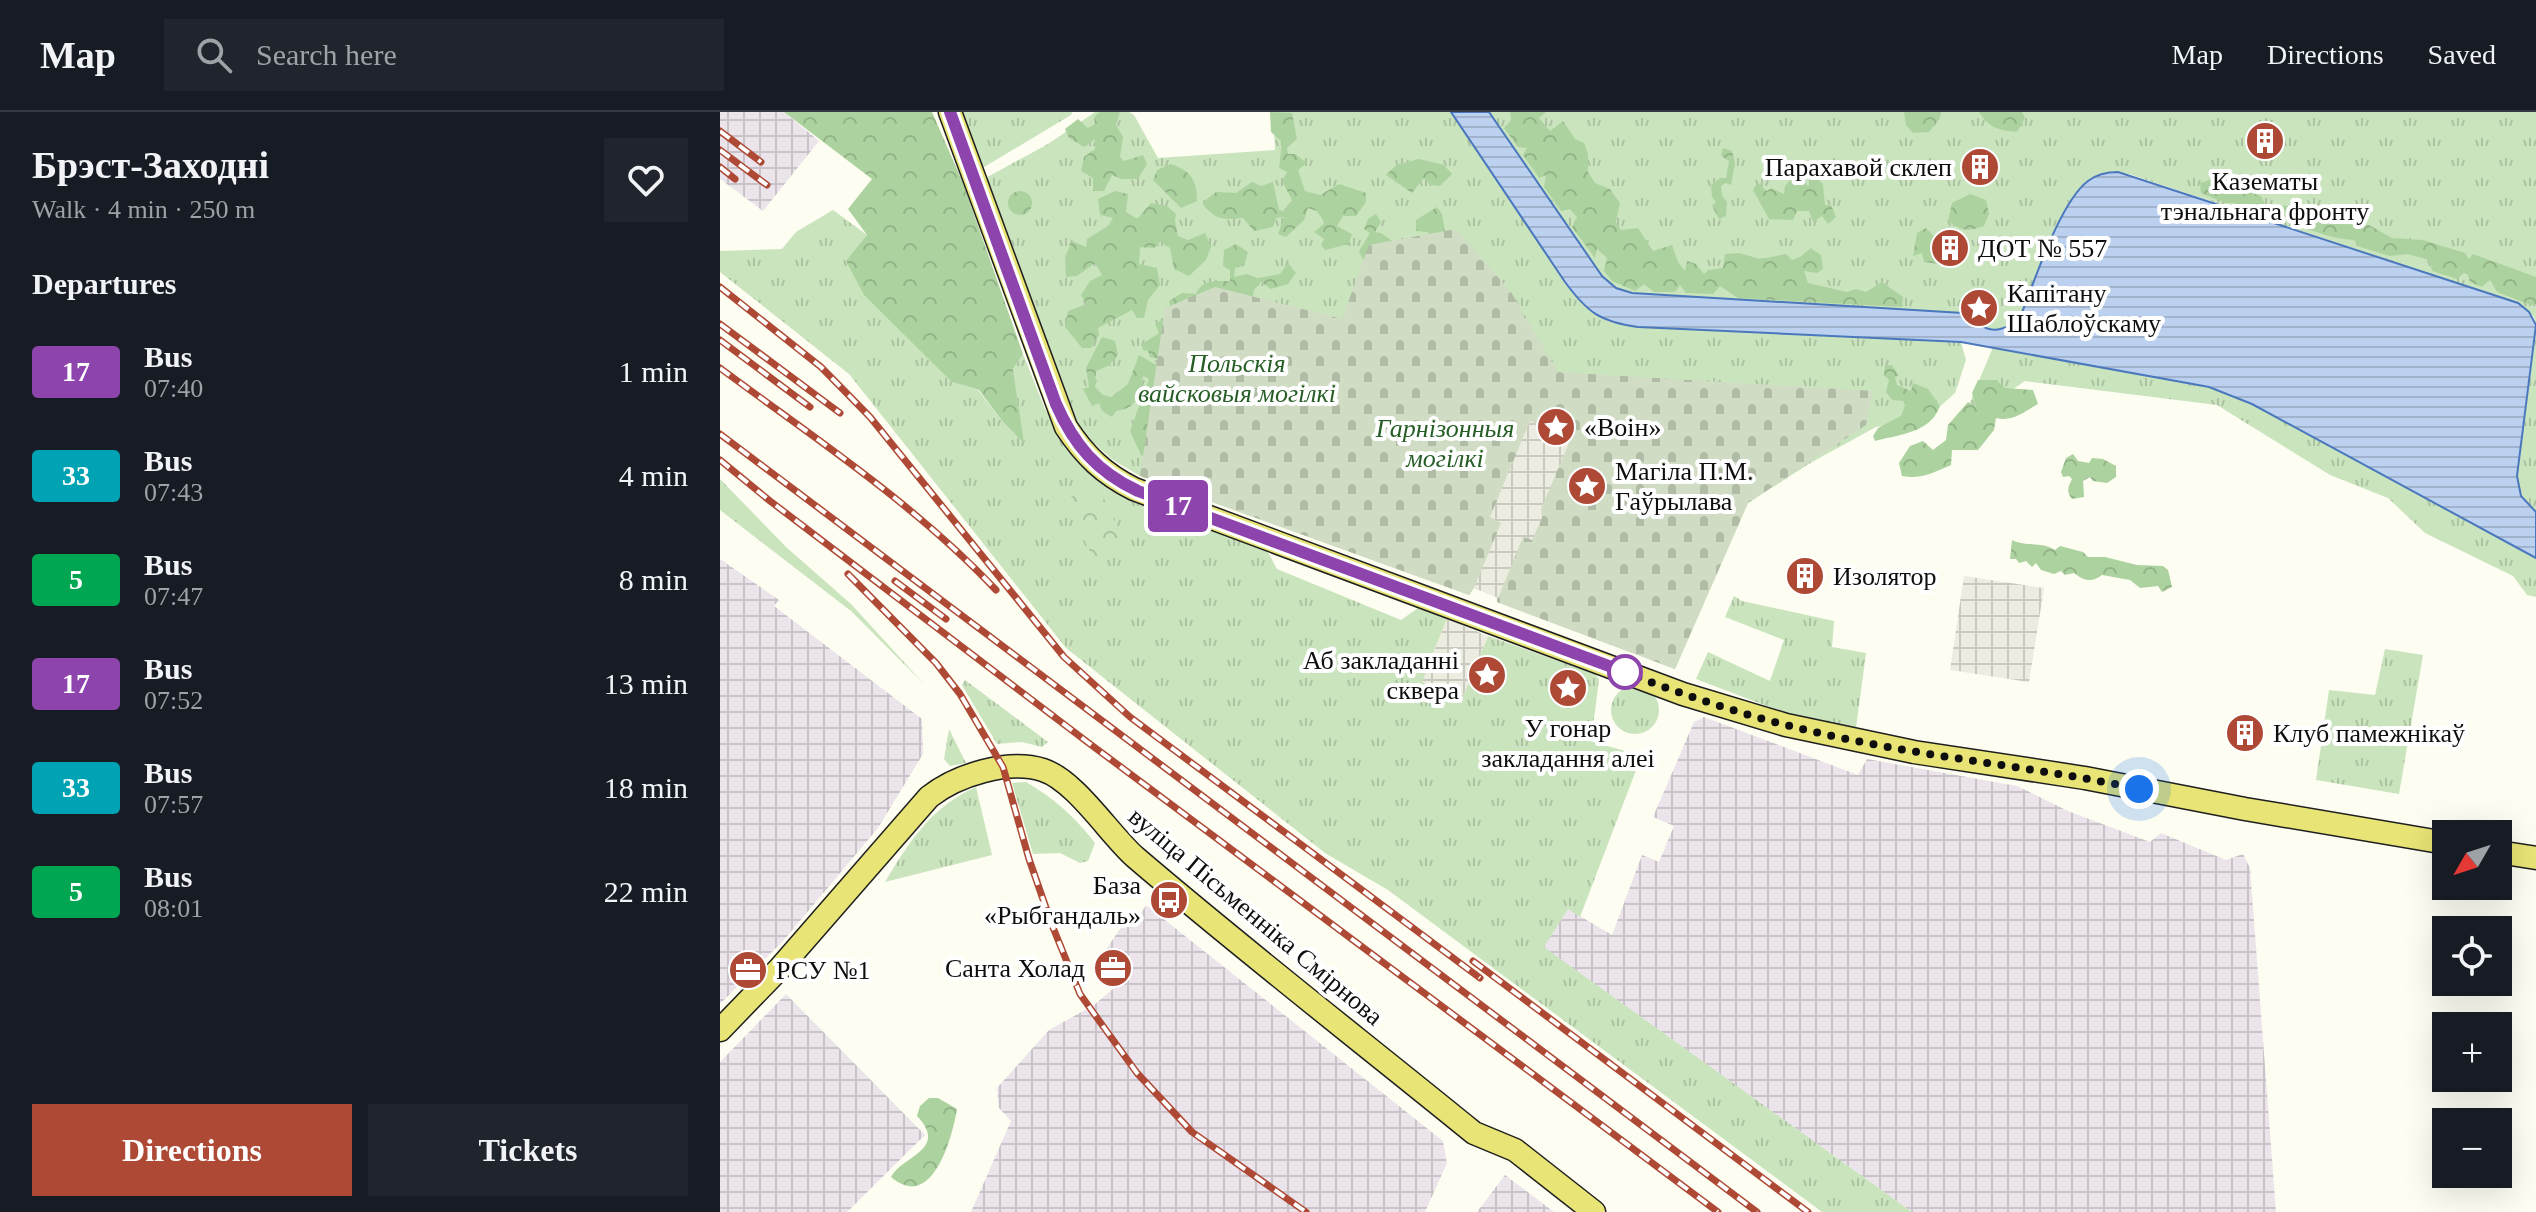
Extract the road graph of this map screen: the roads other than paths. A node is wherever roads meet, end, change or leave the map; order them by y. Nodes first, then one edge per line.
1 (950, 112) edge
2 (2432, 841) edge
3 (2512, 854) edge
4 (2536, 858) edge
5 (720, 1030) edge
6 (1594, 1212) edge

1 - 2 main road
3 - 4 main road
5 - 6 main road, вуліца Пісьменніка Смірнова

